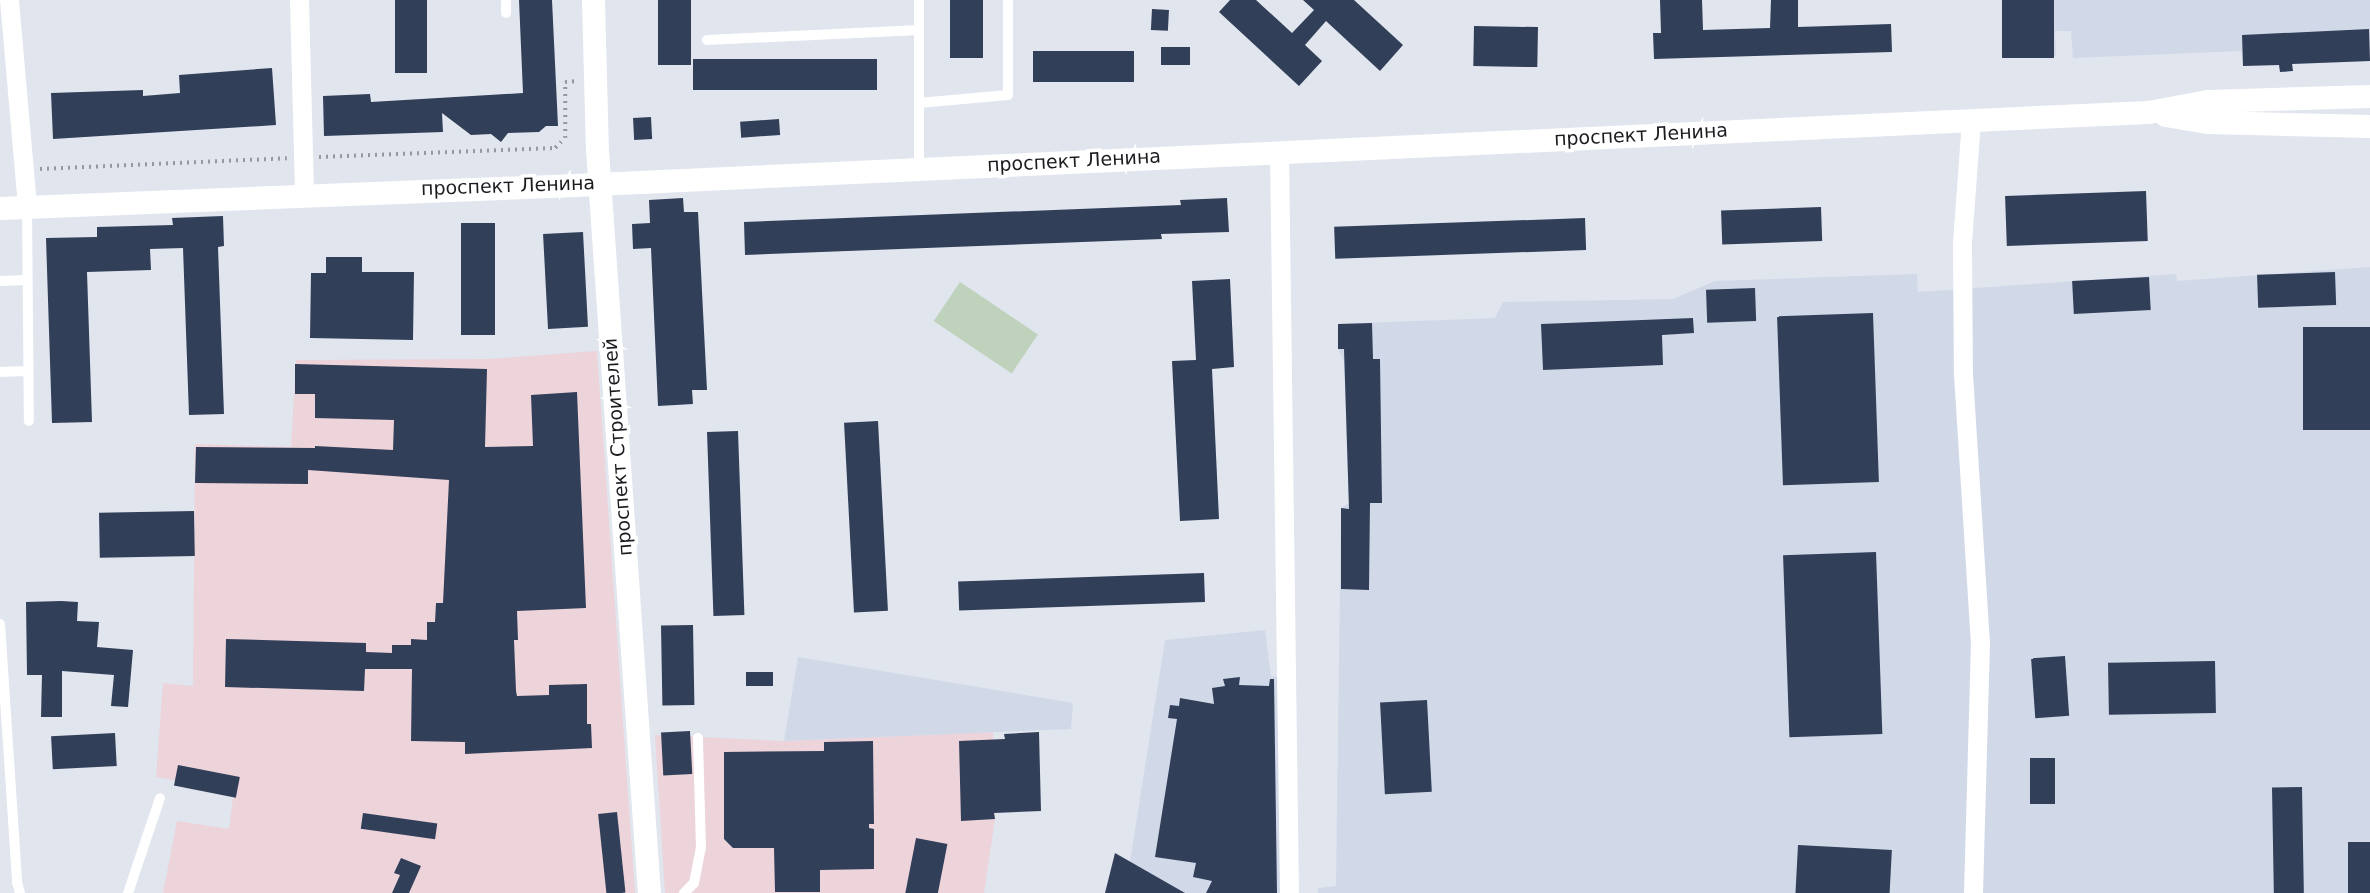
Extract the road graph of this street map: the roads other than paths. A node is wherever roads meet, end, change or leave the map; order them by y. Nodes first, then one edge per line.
1 (9, 0) edge
2 (299, 0) edge
3 (506, 0) edge
4 (593, 0) edge
5 (919, 0) edge
6 (1008, 0) edge
7 (506, 13) dead end
8 (919, 30) junction
9 (707, 40) dead end
10 (7, 60) edge
11 (2370, 96) edge
12 (919, 103) junction
13 (2148, 112) junction
14 (1971, 120) junction
15 (2370, 126) edge
16 (1279, 151) junction
17 (919, 168) junction
18 (599, 183) junction
19 (304, 194) junction
20 (0, 208) edge
21 (27, 208) junction
22 (27, 280) junction
23 (0, 281) edge
24 (27, 371) junction
25 (0, 372) edge
26 (29, 421) dead end
27 (0, 624) edge
28 (698, 738) dead end
29 (160, 798) dead end
30 (20, 893) edge
31 (128, 893) edge
32 (649, 893) edge
33 (684, 893) edge
34 (1289, 893) edge
35 (1973, 893) edge

1 - 10 street
2 - 19 street
3 - 7 lane
4 - 18 street, проспект Строителей
5 - 8 lane
6 - 12 lane
8 - 9 lane
8 - 12 lane
10 - 21 street
11 - 13 street, проспект Ленина
12 - 17 lane
13 - 14 street, проспект Ленина
13 - 15 street, проспект Ленина
14 - 16 street, проспект Ленина
14 - 35 street
16 - 17 street, проспект Ленина
16 - 34 street
17 - 18 street, проспект Ленина
18 - 19 street, проспект Ленина
18 - 32 street, проспект Строителей
19 - 21 street, проспект Ленина
20 - 21 street, проспект Ленина
21 - 22 lane
22 - 23 lane
22 - 24 lane
24 - 25 lane
24 - 26 lane
27 - 30 lane
28 - 33 lane
29 - 31 lane

